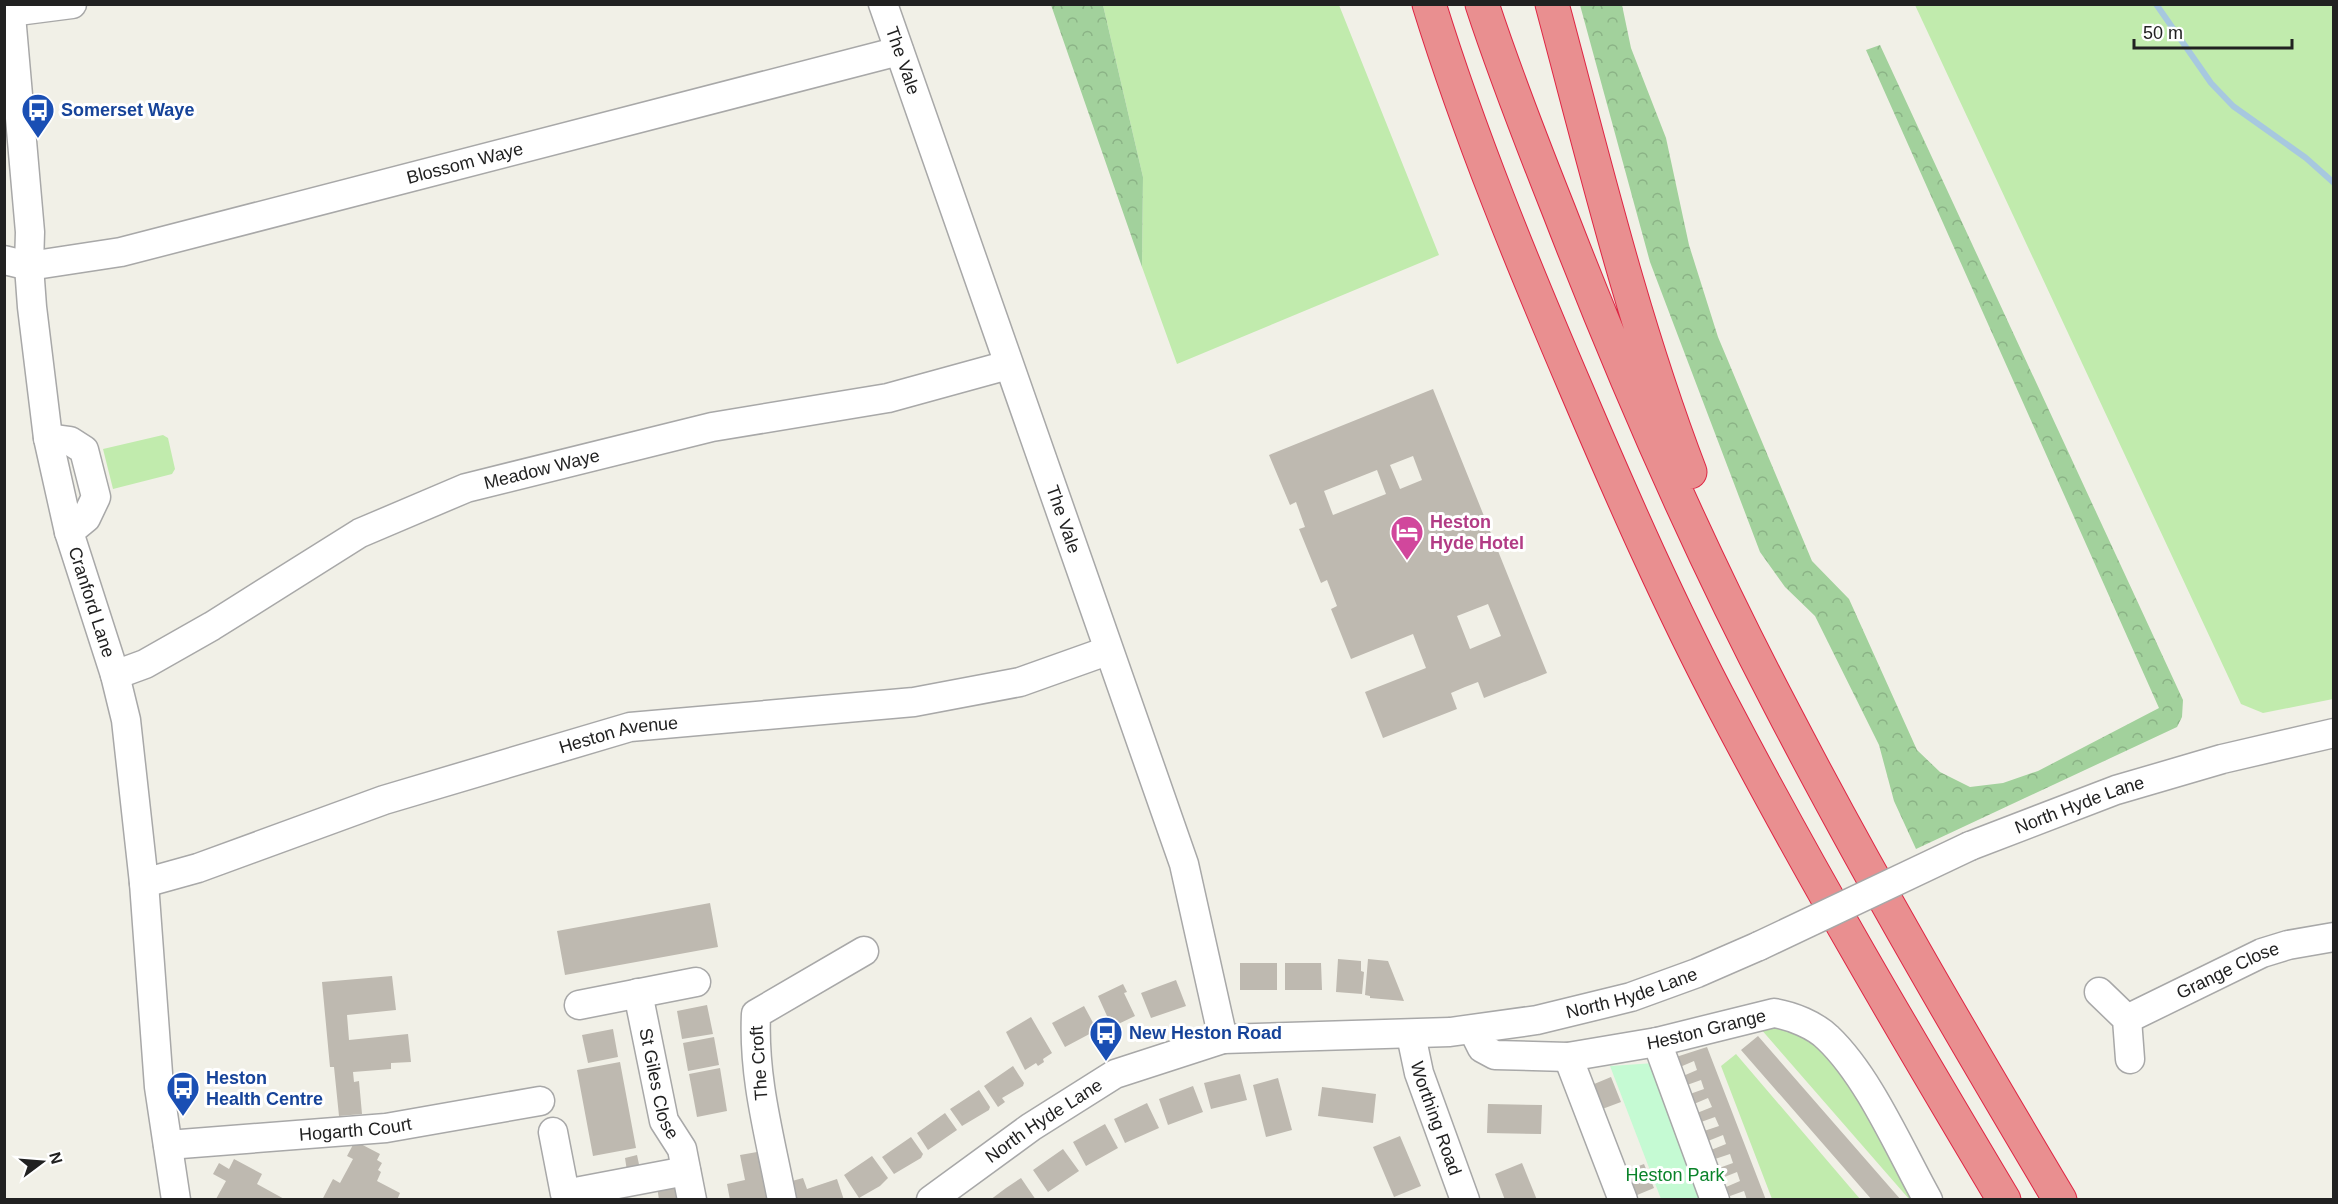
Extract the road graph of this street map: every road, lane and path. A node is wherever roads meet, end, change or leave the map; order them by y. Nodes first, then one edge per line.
1 (72, 4) edge
2 (884, 4) edge
3 (1429, 4) edge
4 (1482, 4) edge
5 (1552, 4) edge
6 (10, 8) edge
7 (899, 51) junction
8 (17, 263) edge
9 (1008, 365) junction
10 (1107, 651) junction
11 (115, 675) junction
12 (1778, 702) junction
13 (2334, 733) edge
14 (144, 883) junction
15 (2334, 937) edge
16 (864, 951) dead end
17 (696, 982) dead end
18 (2099, 992) dead end
19 (638, 993) junction
20 (579, 1005) dead end
21 (2127, 1019) junction
22 (1473, 1030) junction
23 (1411, 1035) junction
24 (1223, 1039) junction
25 (1657, 1042) junction
26 (1568, 1057) junction
27 (2130, 1059) dead end
28 (540, 1101) dead end
29 (553, 1132) dead end
30 (168, 1145) junction
31 (686, 1170) junction
32 (176, 1200) edge
33 (692, 1200) edge
34 (782, 1200) edge
35 (931, 1200) edge
36 (1465, 1200) edge
37 (1623, 1200) edge
38 (1715, 1200) edge
39 (1928, 1200) edge
40 (2004, 1200) edge
41 (2060, 1200) edge

1 - 6 street
2 - 7 street, The Vale
3 - 40 highway
4 - 12 highway
5 - 12 highway
6 - 8 street
7 - 8 street, Blossom Waye
7 - 9 street, The Vale
8 - 11 street, Cranford Lane
9 - 10 street, The Vale
9 - 11 street, Meadow Waye
10 - 14 street, Heston Avenue
10 - 24 street, The Vale
11 - 14 street, Cranford Lane
12 - 41 highway
13 - 22 street, North Hyde Lane, bridge
14 - 30 street, Cranford Lane
15 - 21 street, Grange Close
16 - 34 street, The Croft
17 - 19 street
18 - 21 street
19 - 20 street
19 - 31 street, St Giles Close
21 - 27 street
22 - 23 street, North Hyde Lane
22 - 26 street, Heston Grange
23 - 24 street, North Hyde Lane
23 - 36 street, Worthing Road
24 - 35 street, North Hyde Lane
25 - 26 street, Heston Grange
25 - 38 street
25 - 39 street, Heston Grange
26 - 37 street
28 - 30 street, Hogarth Court
29 - 31 street
30 - 32 street, Cranford Lane
31 - 33 street, St Giles Close

